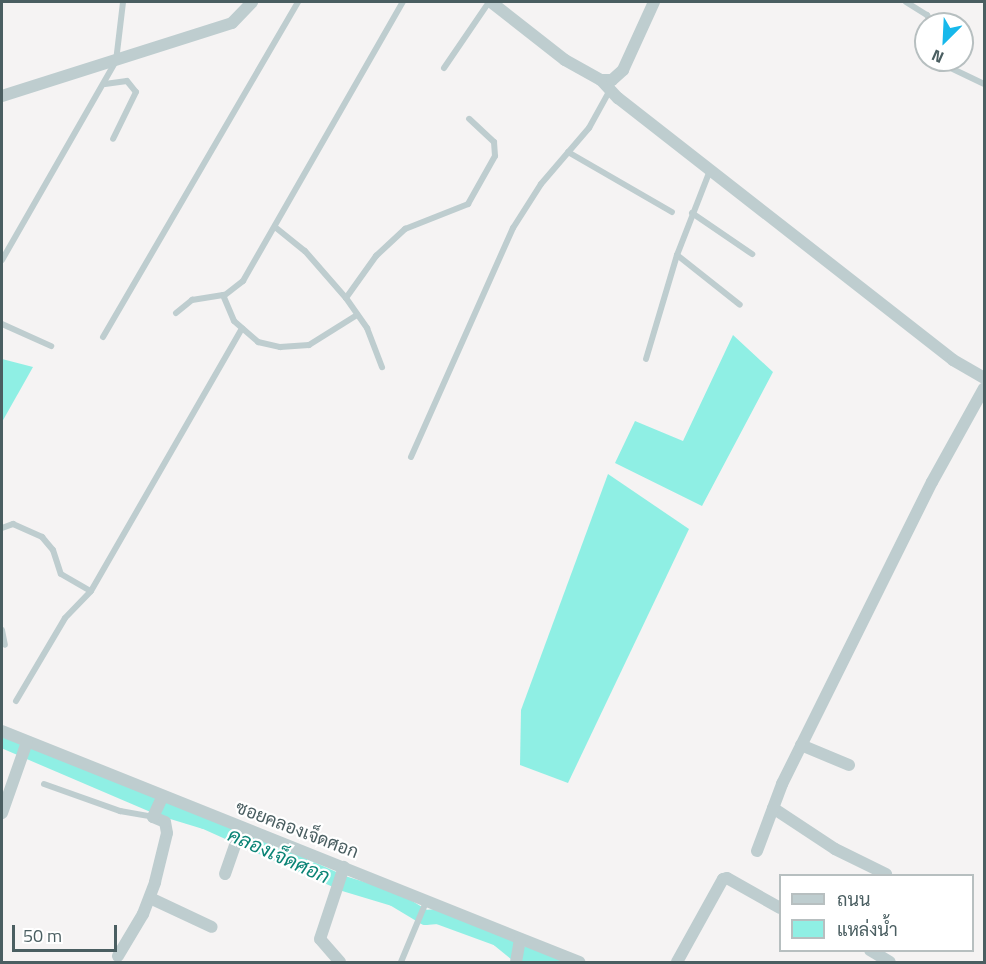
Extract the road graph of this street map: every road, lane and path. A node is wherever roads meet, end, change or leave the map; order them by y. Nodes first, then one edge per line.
1 (123, 2) edge
2 (252, 2) edge
3 (298, 2) edge
4 (403, 2) edge
5 (490, 2) edge
6 (654, 2) edge
7 (906, 2) edge
8 (922, 12) edge
9 (116, 61) junction
10 (444, 68) dead end
11 (959, 72) edge
12 (601, 80) junction
13 (105, 84) junction
14 (984, 84) edge
15 (610, 90) junction
16 (2, 96) edge
17 (469, 119) dead end
18 (113, 139) dead end
19 (568, 152) junction
20 (711, 168) junction
21 (672, 212) dead end
22 (692, 213) junction
23 (274, 227) junction
24 (752, 254) dead end
25 (677, 255) junction
26 (2, 260) edge
27 (223, 295) junction
28 (346, 298) junction
29 (740, 305) dead end
30 (177, 313) dead end
31 (357, 315) junction
32 (2, 324) edge
33 (242, 328) junction
34 (103, 337) dead end
35 (51, 346) dead end
36 (646, 359) dead end
37 (382, 367) dead end
38 (984, 378) edge
39 (984, 388) edge
40 (980, 410) edge
41 (411, 457) dead end
42 (2, 528) edge
43 (91, 591) junction
44 (2, 630) edge
45 (5, 645) dead end
46 (16, 701) dead end
47 (2, 731) edge
48 (27, 742) junction
49 (801, 746) junction
50 (849, 765) dead end
51 (44, 784) dead end
52 (5, 794) edge
53 (162, 798) junction
54 (773, 808) junction
55 (2, 813) edge
56 (154, 815) junction
57 (241, 828) junction
58 (757, 852) dead end
59 (343, 872) junction
60 (225, 874) dead end
61 (886, 874) dead end
62 (150, 898) junction
63 (425, 905) junction
64 (779, 907) edge
65 (212, 927) dead end
66 (520, 943) junction
67 (872, 952) edge
68 (118, 956) dead end
69 (340, 963) edge
70 (401, 963) edge
71 (516, 963) edge
72 (579, 963) edge
73 (677, 963) edge
74 (890, 963) edge

1 - 9 lane
2 - 9 street
3 - 34 lane
4 - 23 lane
5 - 10 lane
5 - 12 street
6 - 12 street
7 - 8 lane
9 - 13 lane
9 - 16 street
11 - 14 lane
12 - 15 street
13 - 18 lane
13 - 26 lane
15 - 19 lane
15 - 20 street
17 - 28 lane
19 - 21 lane
19 - 41 lane
20 - 22 lane
20 - 38 street
22 - 24 lane
22 - 25 lane
23 - 27 lane
23 - 28 lane
25 - 29 lane
25 - 36 lane
27 - 30 lane
27 - 33 lane
28 - 31 lane
31 - 33 lane
31 - 37 lane
32 - 35 lane
33 - 43 lane
39 - 40 street
40 - 49 street
42 - 43 lane
43 - 46 lane
44 - 45 lane
47 - 48 street, ซอยคลองเจ็ดศอก
48 - 52 street
48 - 53 street, ซอยคลองเจ็ดศอก
49 - 50 street
49 - 54 street
51 - 56 lane
52 - 55 street
53 - 56 street
53 - 57 street, ซอยคลองเจ็ดศอก
54 - 58 street
54 - 61 street
56 - 62 street
57 - 59 street, ซอยคลองเจ็ดศอก
57 - 60 street
59 - 63 street, ซอยคลองเจ็ดศอก
59 - 69 street
62 - 65 street
62 - 68 street
63 - 66 street, ซอยคลองเจ็ดศอก
63 - 70 lane
64 - 73 street
66 - 71 street
66 - 72 street, ซอยคลองเจ็ดศอก
67 - 74 street

